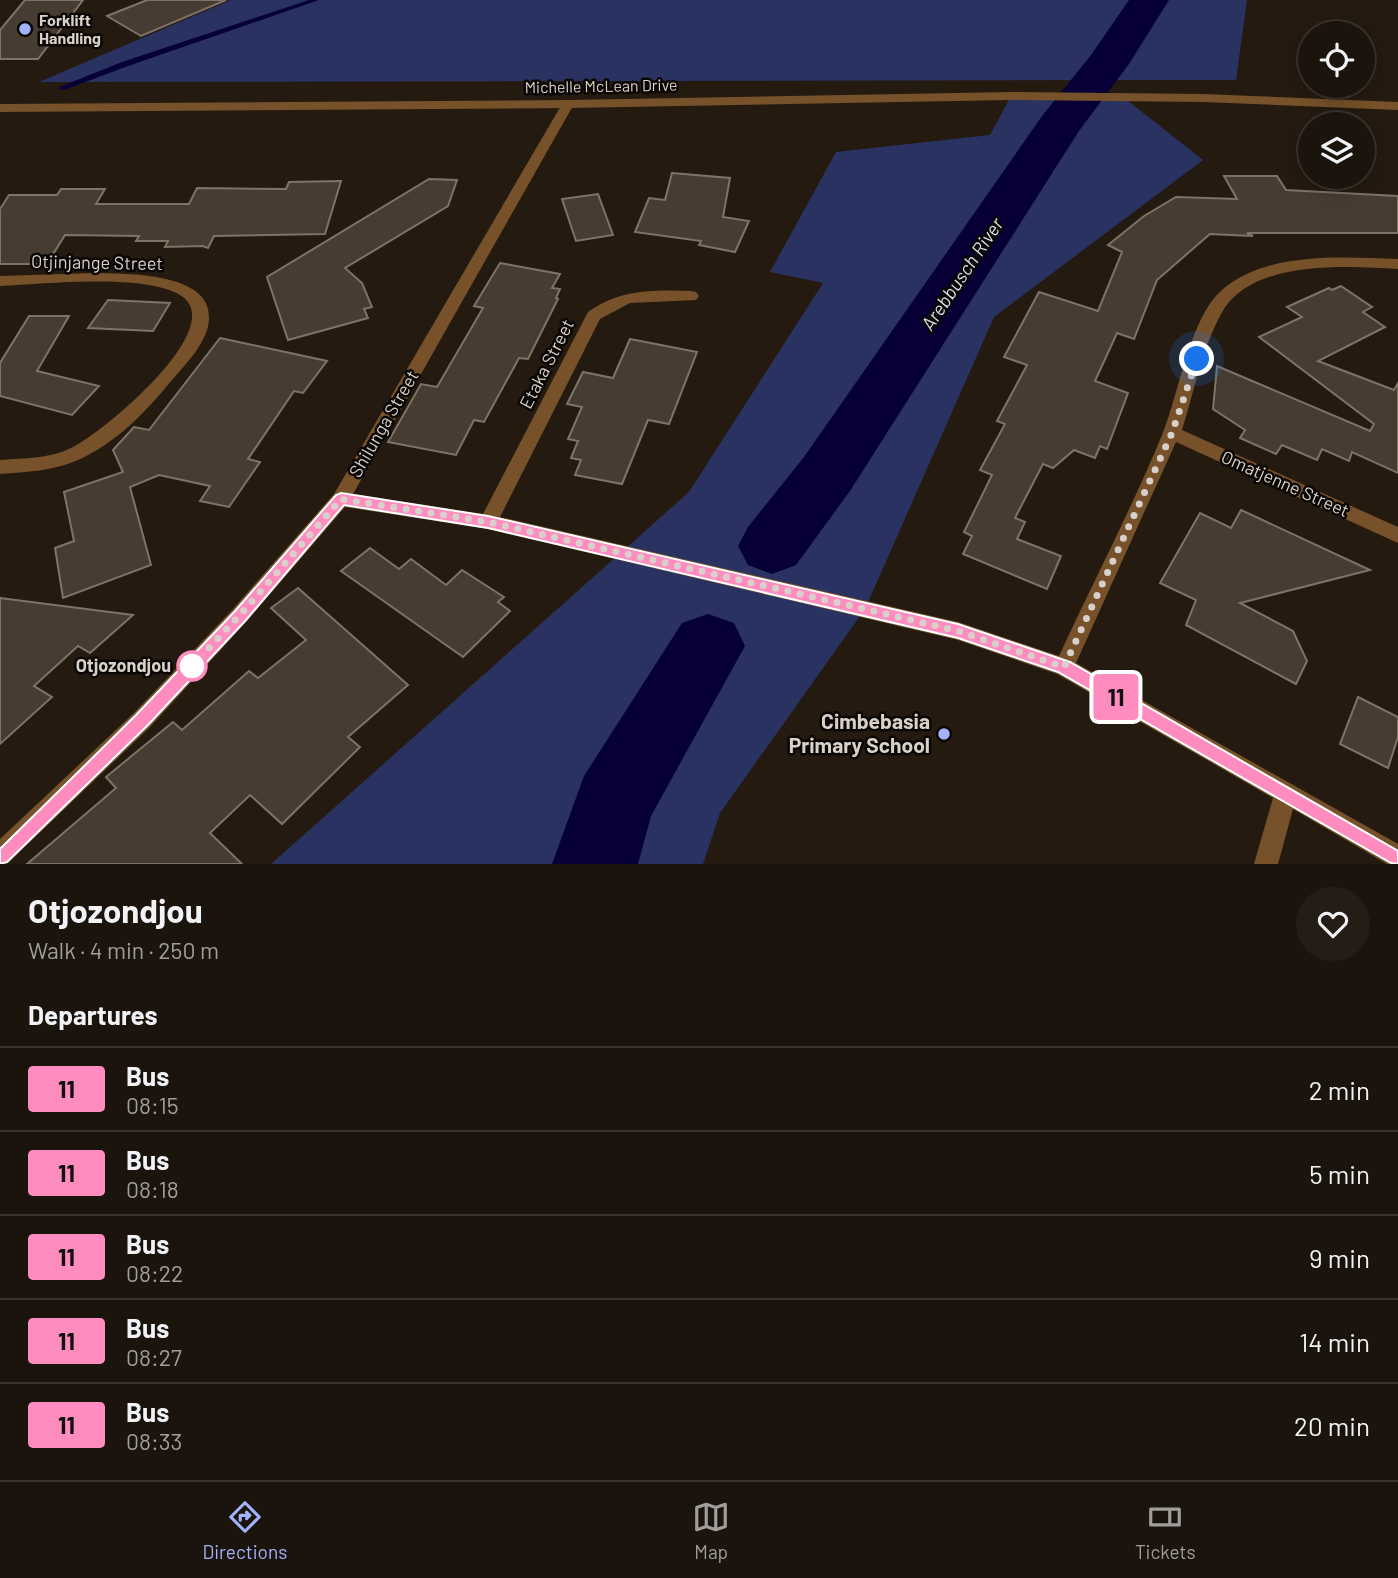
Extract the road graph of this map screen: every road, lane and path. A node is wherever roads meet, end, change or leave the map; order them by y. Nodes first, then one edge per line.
1 (1398, 96) edge
2 (1203, 97) junction
3 (568, 104) junction
4 (1398, 106) edge
5 (0, 108) edge
6 (1398, 264) edge
7 (0, 281) edge
8 (691, 296) dead end
9 (1172, 433) junction
10 (0, 467) edge
11 (341, 499) junction
12 (488, 522) junction
13 (1398, 535) edge
14 (1064, 667) junction
15 (1286, 793) junction
16 (1, 854) edge
17 (1398, 857) edge
18 (1266, 864) edge

1 - 2 street, Michelle McLean Drive
2 - 3 street, Michelle McLean Drive
2 - 4 street, Michelle McLean Drive
3 - 5 street, Michelle McLean Drive
3 - 11 street, Shilunga Street
6 - 9 street
7 - 10 street, Otjinjange Street
8 - 12 street, Etaka Street
9 - 13 street, Omatjenne Street
9 - 14 street
11 - 12 street
11 - 16 street, Shilunga Street
12 - 14 street
14 - 15 street
15 - 17 street
15 - 18 street

